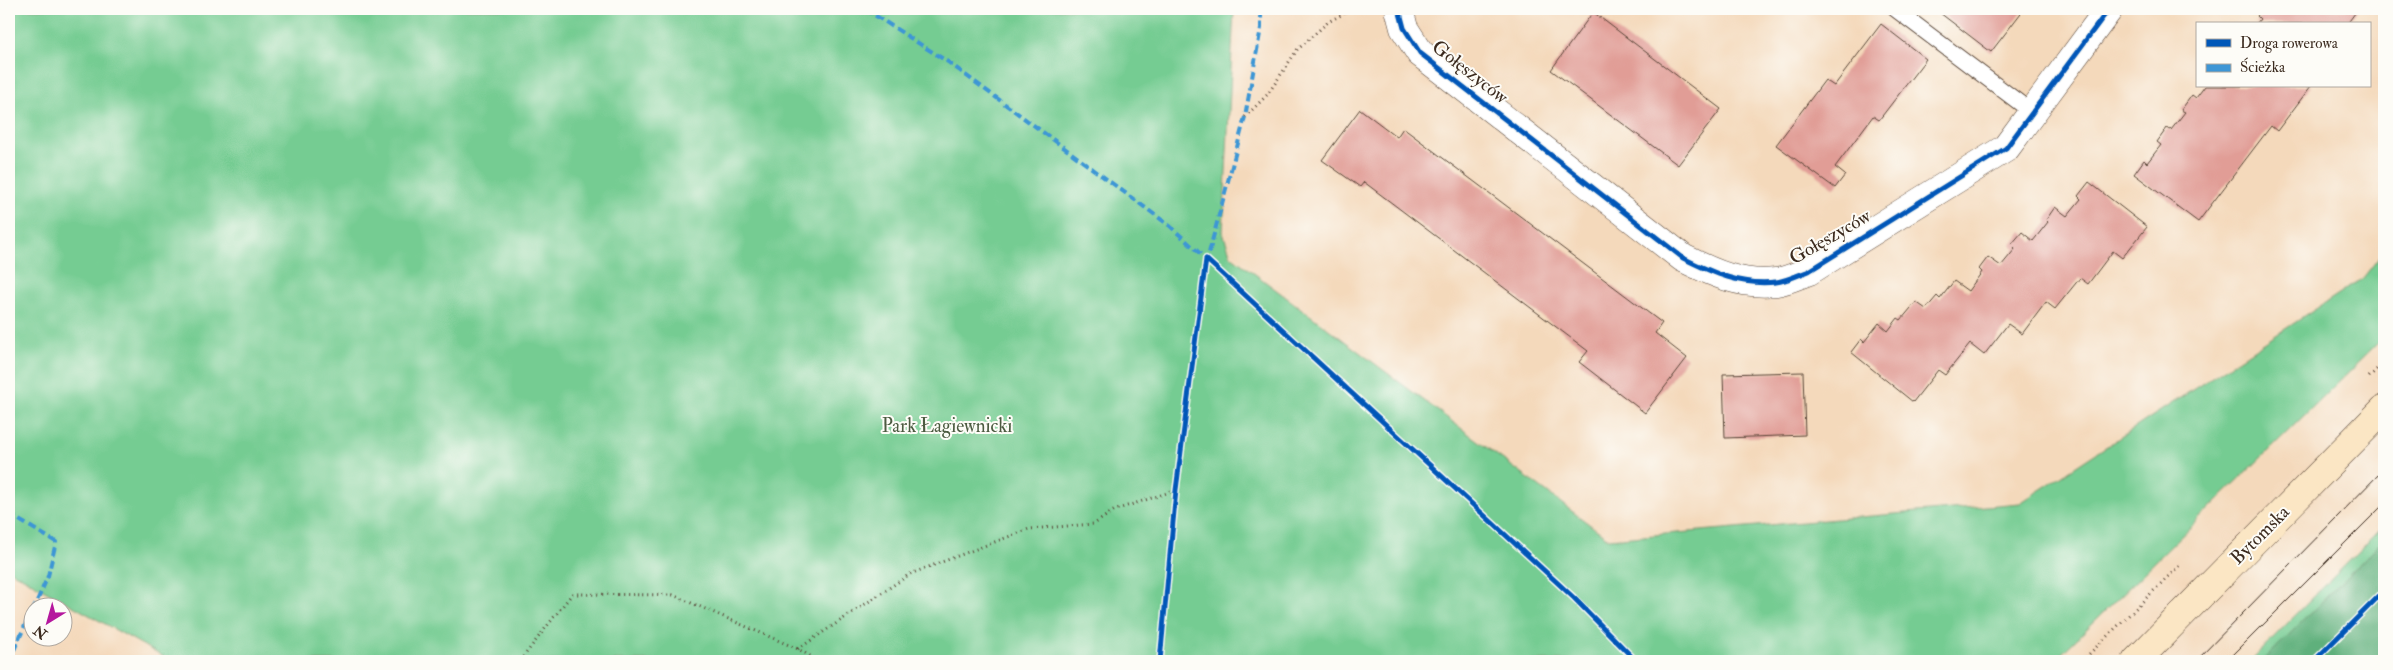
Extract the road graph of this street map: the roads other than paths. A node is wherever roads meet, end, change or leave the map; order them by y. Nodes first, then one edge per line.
1 (1399, 9) edge
2 (1895, 9) edge
3 (2110, 9) edge
4 (2034, 112) junction
5 (2384, 409) edge
6 (2136, 661) edge

1 - 4 street, Gołęszyców
2 - 4 lane
3 - 4 street, Gołęszyców
5 - 6 main road, Bytomska

